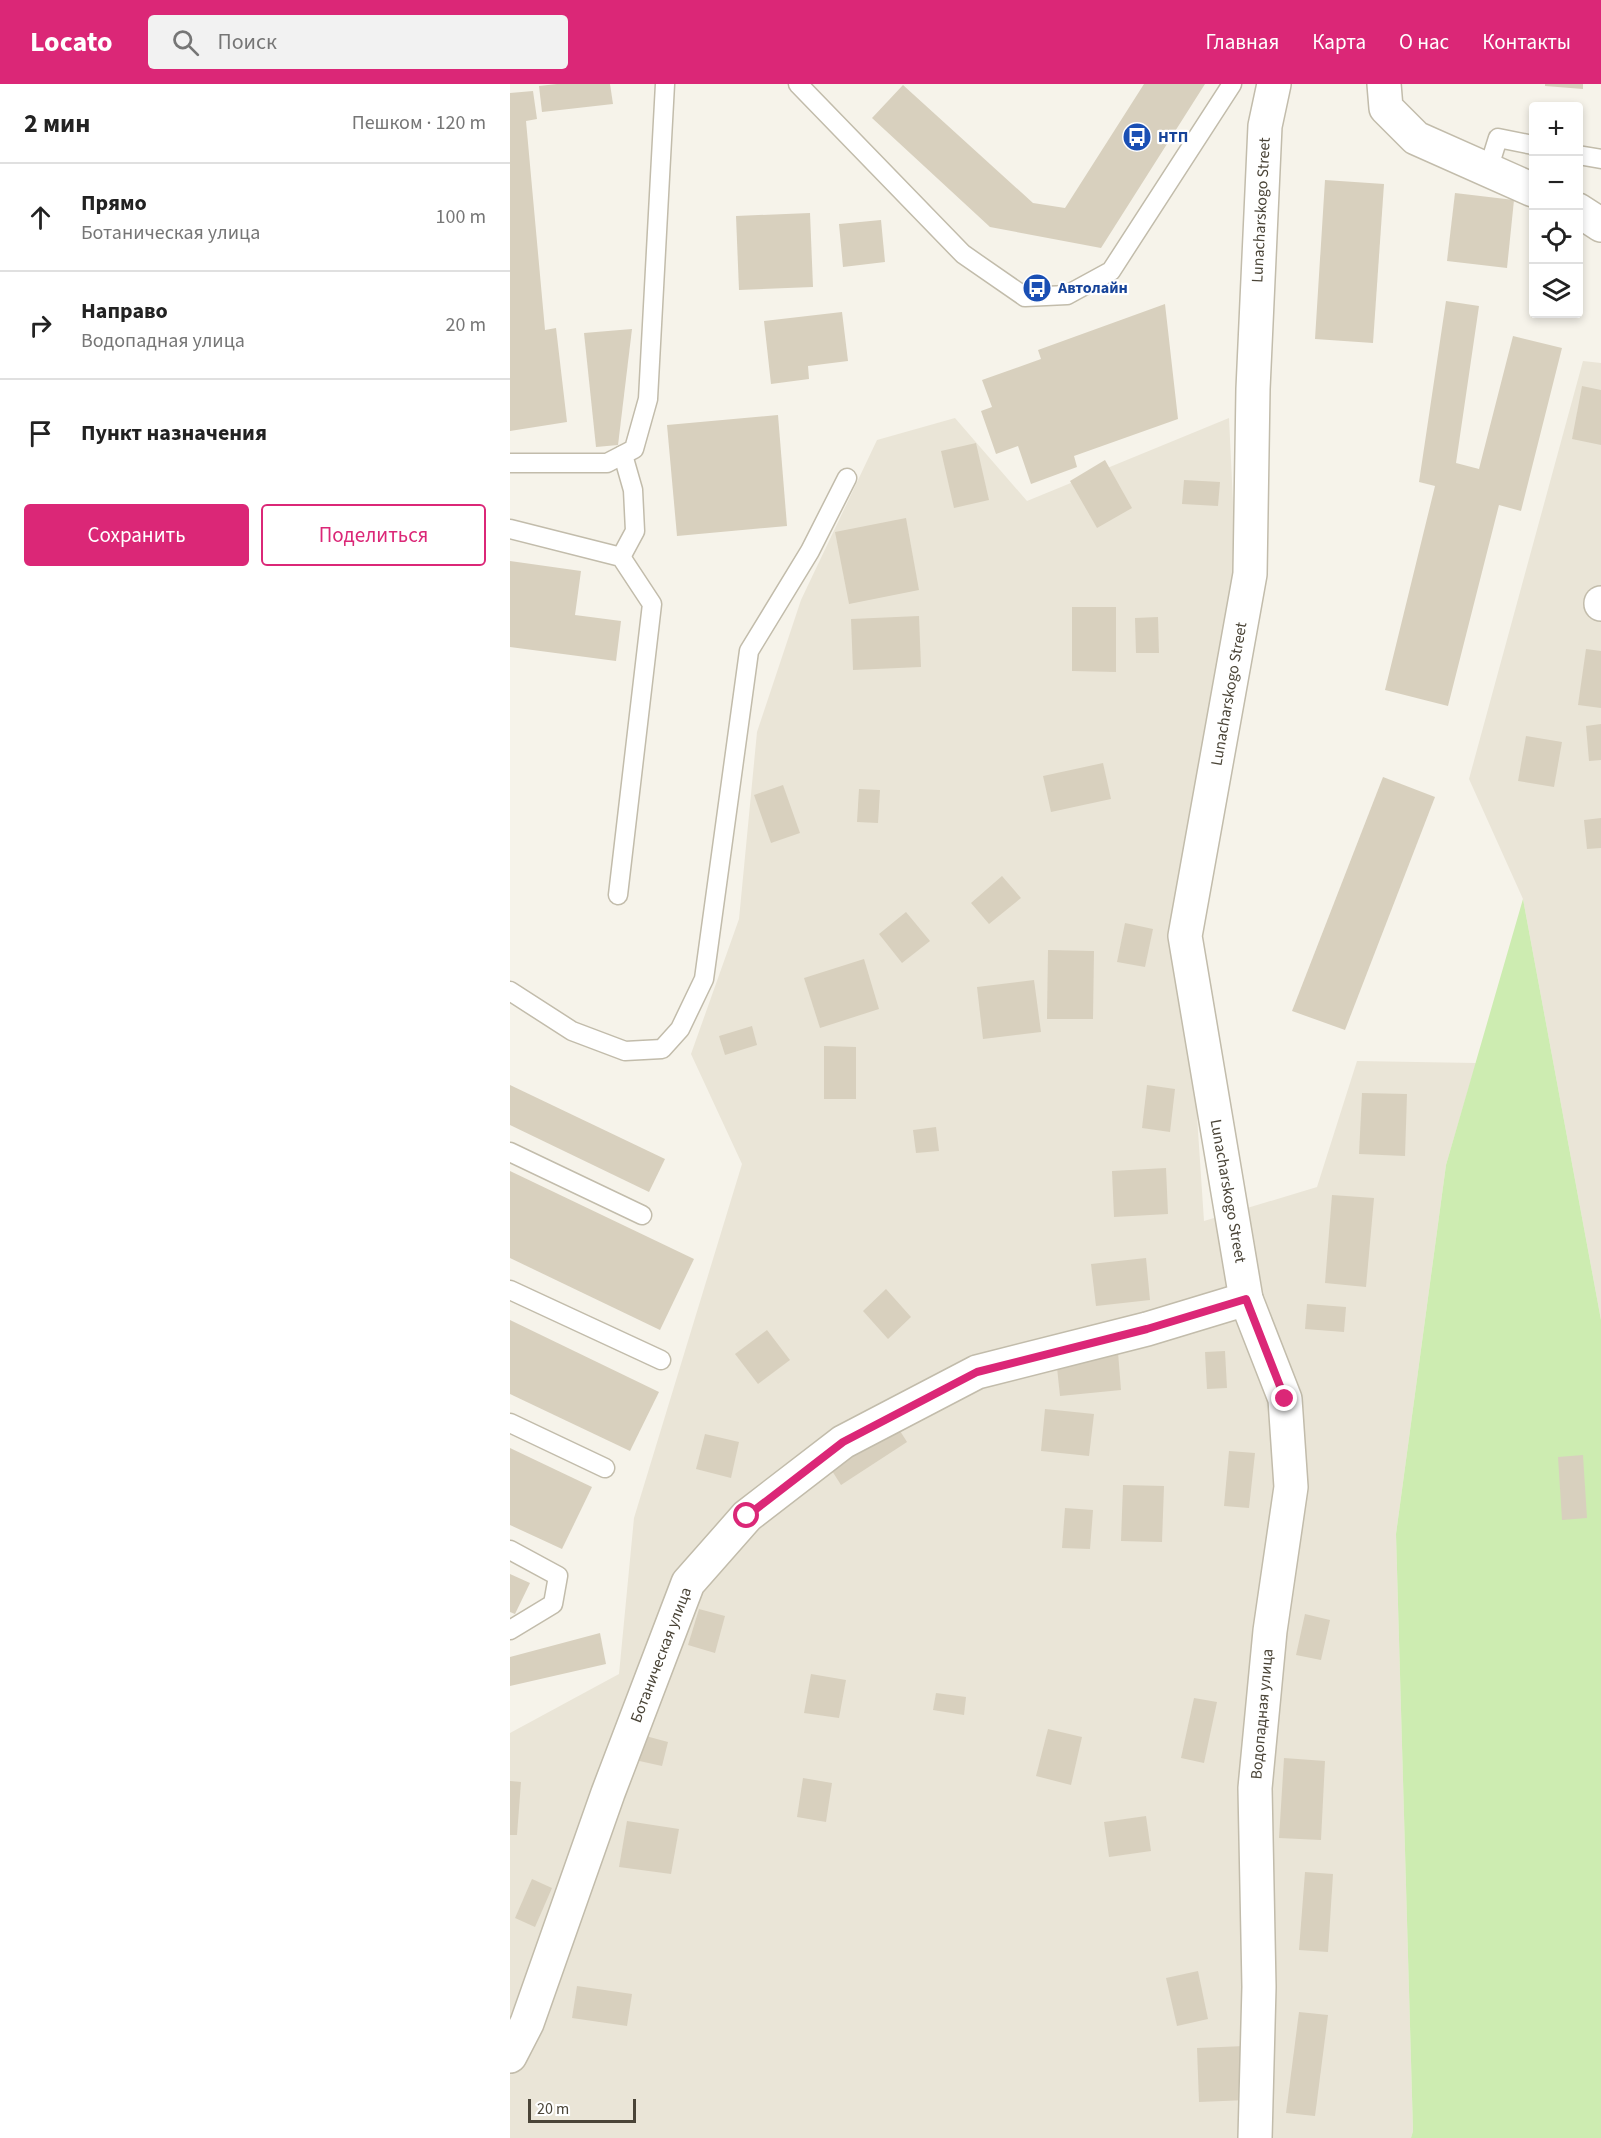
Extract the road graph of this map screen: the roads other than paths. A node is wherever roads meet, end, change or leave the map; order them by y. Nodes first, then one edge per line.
1 (664, 84) edge
2 (798, 84) edge
3 (1232, 84) edge
4 (1274, 84) edge
5 (1384, 84) edge
6 (1529, 144) edge
7 (1583, 156) edge
8 (1601, 159) edge
9 (1488, 170) junction
10 (1529, 187) edge
11 (1583, 213) edge
12 (1601, 225) edge
13 (623, 455) junction
14 (510, 463) edge
15 (847, 478) dead end
16 (510, 529) edge
17 (621, 557) junction
18 (618, 895) dead end
19 (510, 991) edge
20 (510, 1152) edge
21 (642, 1215) dead end
22 (510, 1290) edge
23 (1246, 1299) junction
24 (661, 1360) dead end
25 (510, 1423) edge
26 (605, 1468) dead end
27 (510, 1550) edge
28 (510, 1630) edge
29 (510, 2056) edge
30 (1255, 2138) edge

1 - 13 lane
2 - 3 lane
4 - 23 street, Lunacharskogo Street
5 - 9 street
6 - 9 lane
7 - 8 lane
9 - 10 street
11 - 12 street
13 - 14 lane
13 - 17 lane
15 - 19 lane
16 - 17 lane
17 - 18 lane
20 - 21 lane
22 - 24 lane
23 - 29 street, Ботаническая улица
23 - 30 street, Водопадная улица
25 - 26 lane
27 - 28 lane

